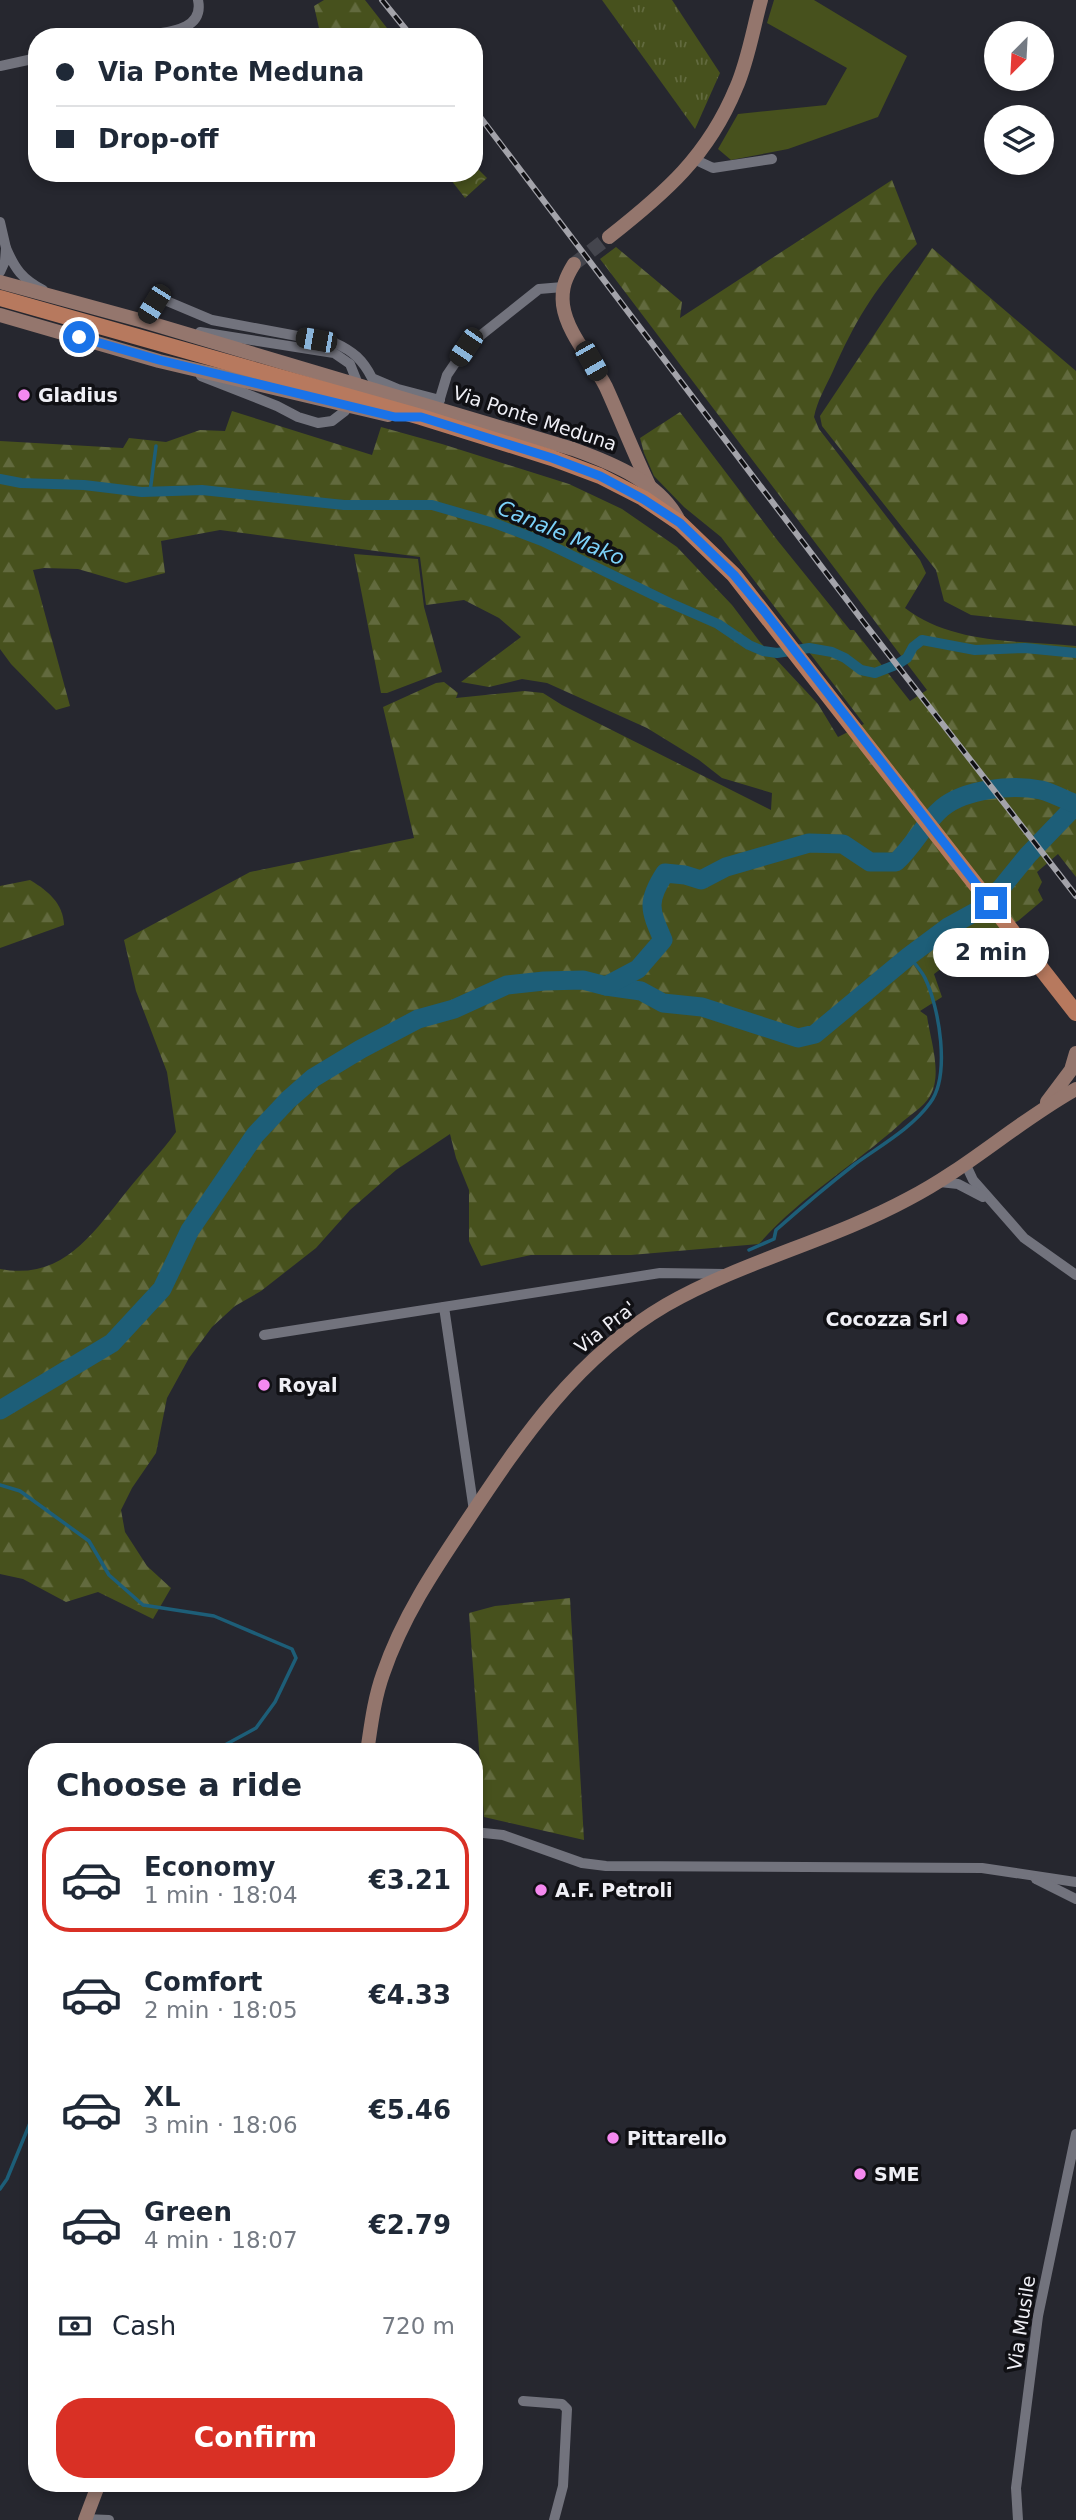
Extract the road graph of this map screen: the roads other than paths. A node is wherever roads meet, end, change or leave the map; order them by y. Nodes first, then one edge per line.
1 (198, 0) edge
2 (761, 0) edge
3 (179, 28) edge
4 (28, 60) edge
5 (0, 66) edge
6 (772, 159) dead end
7 (696, 160) junction
8 (0, 222) edge
9 (608, 237) tunnel mouth
10 (6, 248) junction
11 (574, 264) tunnel mouth
12 (0, 272) edge
13 (0, 282) edge
14 (563, 287) junction
15 (0, 298) edge
16 (61, 298) junction
17 (0, 314) edge
18 (143, 321) junction
19 (166, 327) junction
20 (159, 360) junction
21 (356, 379) dead end
22 (439, 403) junction
23 (345, 411) dead end
24 (421, 417) junction
25 (625, 432) junction
26 (609, 462) junction
27 (650, 488) junction
28 (680, 523) junction
29 (1076, 1014) edge
30 (1076, 1053) edge
31 (1076, 1089) edge
32 (1042, 1108) junction
33 (966, 1165) junction
34 (940, 1182) junction
35 (996, 1208) junction
36 (725, 1274) junction
37 (1076, 1275) edge
38 (444, 1307) junction
39 (264, 1335) dead end
40 (474, 1511) junction
41 (368, 1743) edge
42 (483, 1833) edge
43 (1030, 1876) junction
44 (1076, 1882) edge
45 (1076, 1899) edge
46 (1076, 2134) edge
47 (523, 2401) dead end
48 (96, 2492) edge
49 (85, 2519) edge
50 (109, 2520) edge
51 (554, 2520) edge
52 (1018, 2520) edge

1 - 3 street
2 - 7 street
4 - 5 street
6 - 7 street
7 - 9 street
8 - 10 street, Via Ponte Meduna
10 - 12 street, Via Ponte Meduna
10 - 16 street, Via Ponte Meduna
11 - 14 street
13 - 16 street, Via Ponte Meduna
14 - 22 street, Via Ponte Meduna
14 - 25 street
15 - 24 main road, Via Ponte Meduna
16 - 18 street, Via Ponte Meduna
17 - 20 street, Via Ponte Meduna
18 - 19 street, Via Ponte Meduna
18 - 22 street, Via Ponte Meduna
19 - 21 street, Via Ponte Meduna
19 - 22 street, Via Ponte Meduna
20 - 23 street
20 - 24 street, Via Ponte Meduna
22 - 26 street, Via Ponte Meduna
24 - 28 main road, Via Ponte Meduna
25 - 26 street
25 - 27 street
26 - 27 street, Via Ponte Meduna
27 - 28 street, Via Ponte Meduna
28 - 29 main road, Via Ponte Meduna
30 - 32 street, Via Pra'
31 - 32 street, Via Pra'
32 - 33 street, Via Pra'
33 - 34 street, Via Pra'
33 - 35 street
34 - 35 street
34 - 36 street, Via Pra'
35 - 37 street
36 - 38 street
36 - 40 street, Via Pra'
38 - 39 street
38 - 40 street
40 - 41 street, Via Pra'
42 - 43 street
43 - 44 street
43 - 45 street
46 - 52 street, Via Musile
47 - 51 street
48 - 49 street
49 - 50 street

